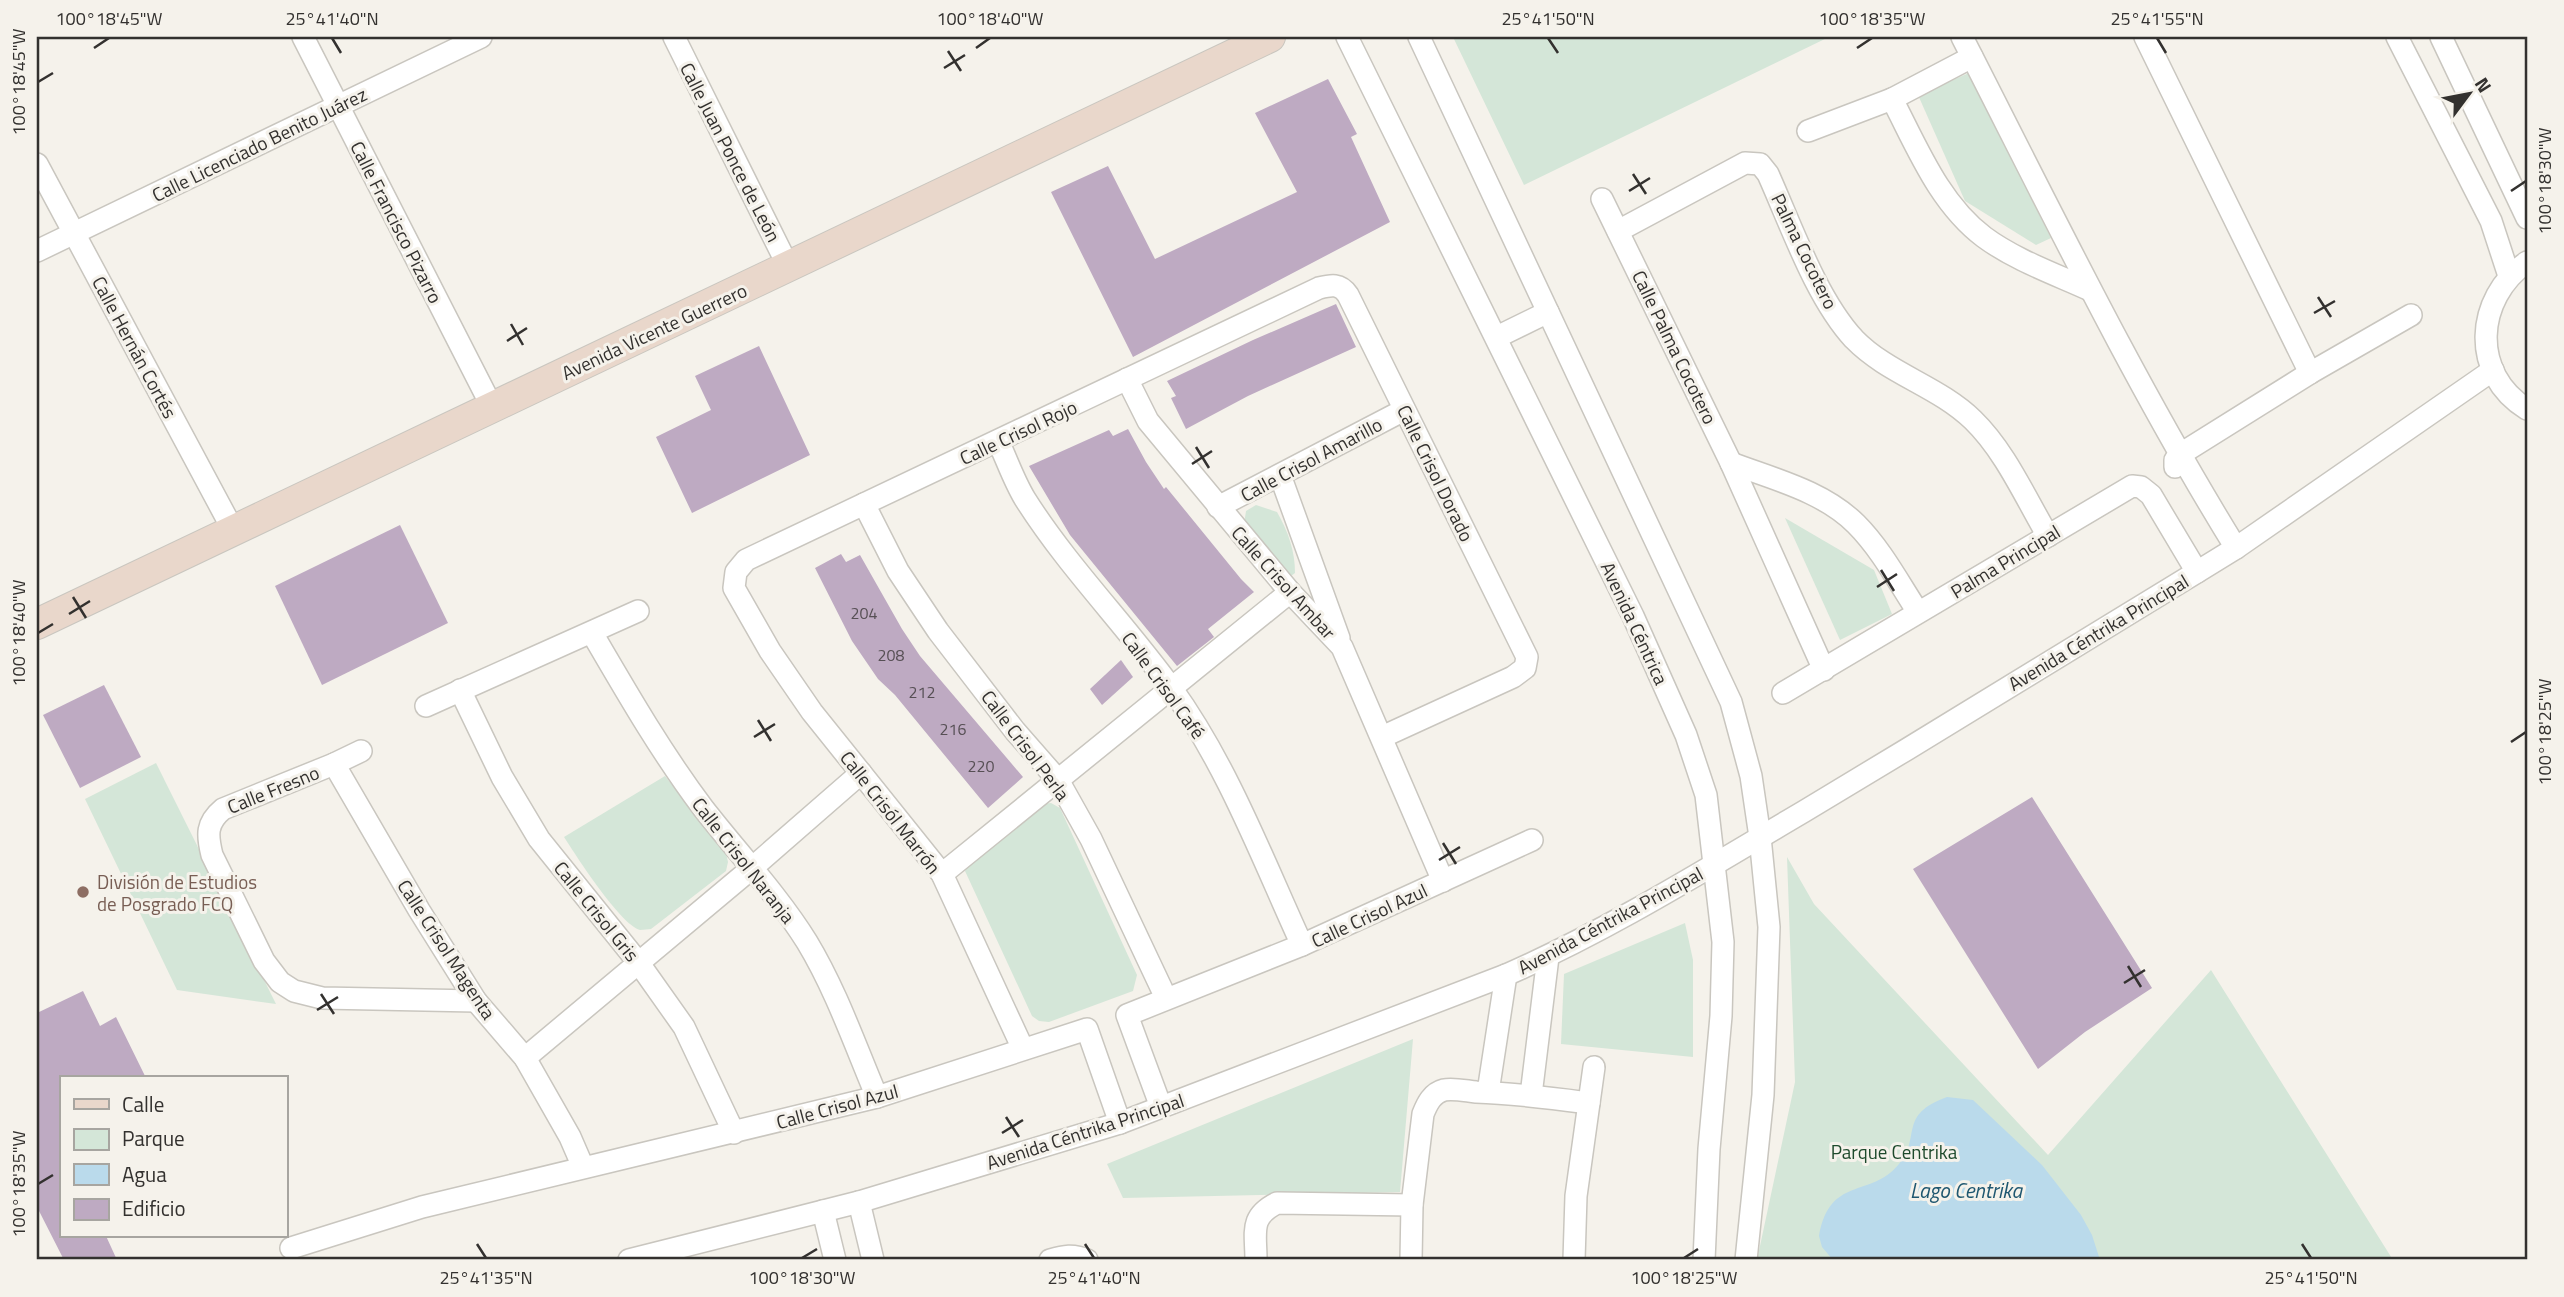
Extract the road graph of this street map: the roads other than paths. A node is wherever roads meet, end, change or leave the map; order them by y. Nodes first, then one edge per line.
1 (303, 37) edge
2 (481, 37) edge
3 (674, 37) edge
4 (1270, 37) edge
5 (1347, 37) edge
6 (1419, 37) edge
7 (1962, 37) edge
8 (2145, 37) edge
9 (2397, 37) edge
10 (2441, 37) edge
11 (1972, 57) junction
12 (1892, 99) junction
13 (338, 106) junction
14 (1808, 131) dead end
15 (37, 164) edge
16 (1602, 199) dead end
17 (2527, 218) edge
18 (1618, 231) junction
19 (74, 234) junction
20 (37, 251) edge
21 (2527, 262) edge
22 (789, 268) junction
23 (2509, 276) junction
24 (1319, 288) joint
25 (2090, 290) junction
26 (1548, 312) junction
27 (2411, 314) dead end
28 (1497, 337) junction
29 (2493, 370) junction
30 (2310, 373) junction
31 (1127, 379) junction
32 (492, 407) junction
33 (2527, 409) edge
34 (1404, 410) junction
35 (998, 441) junction
36 (2179, 455) junction
37 (1731, 463) junction
38 (1280, 475) junction
39 (864, 504) junction
40 (1218, 507) junction
41 (233, 530) junction
42 (2048, 536) junction
43 (2231, 551) junction
44 (2197, 572) junction
45 (734, 589) joint
46 (1290, 592) junction
47 (638, 611) dead end
48 (1918, 612) junction
49 (37, 624) edge
50 (592, 633) junction
51 (1342, 647) junction
52 (1824, 670) junction
53 (1171, 688) junction
54 (460, 690) junction
55 (1783, 693) dead end
56 (426, 706) dead end
57 (1382, 737) junction
58 (360, 751) dead end
59 (334, 764) junction
60 (861, 774) junction
61 (1058, 780) junction
62 (1760, 837) junction
63 (1532, 840) dead end
64 (1716, 863) junction
65 (752, 868) junction
66 (942, 874) junction
67 (1443, 881) junction
68 (1301, 946) junction
69 (1548, 957) junction
70 (638, 962) junction
71 (1506, 975) junction
72 (1166, 998) junction
73 (476, 1001) junction
74 (1023, 1049) junction
75 (525, 1058) junction
76 (1594, 1068) dead end
77 (1488, 1092) junction
78 (1531, 1095) junction
79 (877, 1097) junction
80 (1589, 1103) junction
81 (1161, 1107) junction
82 (1120, 1123) junction
83 (734, 1133) junction
84 (583, 1167) junction
85 (859, 1202) junction
86 (1412, 1205) junction
87 (823, 1211) junction
88 (291, 1248) dead end
89 (629, 1260) edge
90 (835, 1260) edge
91 (873, 1260) edge
92 (1050, 1260) edge
93 (1087, 1260) edge
94 (1256, 1260) edge
95 (1411, 1260) edge
96 (1574, 1260) edge
97 (1704, 1260) edge
98 (1746, 1260) edge

1 - 13 street, Calle Francisco Pizarro
2 - 13 street, Calle Licenciado Benito Juárez
3 - 22 street, Calle Juan Ponce de León
4 - 22 main road, Avenida Vicente Guerrero
5 - 28 street, Avenida Céntrica
6 - 26 street
7 - 11 street
8 - 30 street
9 - 23 street
10 - 17 street
11 - 12 street
11 - 25 street
12 - 14 street
12 - 25 street
13 - 19 street, Calle Licenciado Benito Juárez
13 - 32 street, Calle Francisco Pizarro
15 - 19 street, Calle Hernán Cortés
16 - 18 street, Calle Palma Cocotero
18 - 37 street, Calle Palma Cocotero
18 - 42 street, Palma Cocotero
19 - 20 street, Calle Licenciado Benito Juárez
19 - 41 street, Calle Hernán Cortés
21 - 23 street
22 - 32 main road, Avenida Vicente Guerrero
23 - 29 street
24 - 31 street, Calle Crisol Rojo
24 - 34 street, Calle Crisol Dorado
25 - 36 street
26 - 28 street
26 - 62 street
27 - 30 street
28 - 64 street, Avenida Céntrica
29 - 33 street
29 - 43 street, Avenida Céntrika Principal
30 - 36 street
31 - 35 street, Calle Crisol Rojo
31 - 40 street, Calle Crisol Ambar
32 - 41 main road, Avenida Vicente Guerrero
34 - 38 street, Calle Crisol Amarillo
34 - 57 street, Calle Crisol Dorado
35 - 39 street, Calle Crisol Rojo
35 - 53 street, Calle Crisol Café
36 - 43 street
37 - 48 street
37 - 52 street, Calle Palma Cocotero
38 - 40 street, Calle Crisol Amarillo
38 - 51 street
39 - 45 street, Calle Crisol Rojo
39 - 61 street, Calle Crisol Perla
40 - 46 street, Calle Crisol Ambar
41 - 49 main road, Avenida Vicente Guerrero
42 - 44 street, Palma Principal
42 - 48 street, Palma Principal
43 - 44 street, Avenida Céntrika Principal
44 - 62 street, Avenida Céntrika Principal
45 - 60 street, Calle Crisól Marrón
46 - 51 street, Calle Crisol Ambar
46 - 53 street
47 - 50 street
48 - 52 street, Palma Principal
50 - 54 street
50 - 65 street, Calle Crisol Naranja
51 - 57 street, Calle Crisol Ambar
52 - 55 street, Palma Principal
53 - 61 street
53 - 68 street, Calle Crisol Café
54 - 56 street
54 - 70 street, Calle Crisol Gris
57 - 67 street, Calle Crisol Ambar
58 - 59 street, Calle Fresno
59 - 73 street, Calle Crisol Magenta
59 - 73 street, Calle Fresno
60 - 65 street
60 - 66 street, Calle Crisól Marrón
61 - 66 street
61 - 72 street, Calle Crisol Perla
62 - 64 street, Avenida Céntrika Principal
62 - 98 street
63 - 67 street, Calle Crisol Azul
64 - 69 street, Avenida Céntrika Principal
64 - 97 street, Avenida Céntrica
65 - 70 street
65 - 79 street, Calle Crisol Naranja
66 - 74 street, Calle Crisól Marrón
67 - 68 street, Calle Crisol Azul
68 - 72 street, Calle Crisol Azul
69 - 71 street, Avenida Céntrika Principal
69 - 78 street
70 - 75 street
70 - 83 street, Calle Crisol Gris
71 - 77 street
71 - 81 street, Avenida Céntrika Principal
72 - 81 street, Calle Crisol Azul
73 - 75 street, Calle Crisol Magenta
74 - 79 street, Calle Crisol Azul
74 - 82 street, Calle Crisol Azul
75 - 84 street, Calle Crisol Magenta
76 - 80 street
77 - 78 street
77 - 86 street
78 - 80 street
79 - 83 street, Calle Crisol Azul
80 - 96 street
81 - 82 street, Avenida Céntrika Principal
82 - 85 street, Avenida Céntrika Principal
83 - 84 street, Calle Crisol Azul
84 - 88 street, Calle Crisol Azul
85 - 87 street, Avenida Céntrika Principal
85 - 91 street
86 - 94 street
86 - 95 street
87 - 89 street, Avenida Céntrika Principal
87 - 90 street
92 - 93 street

